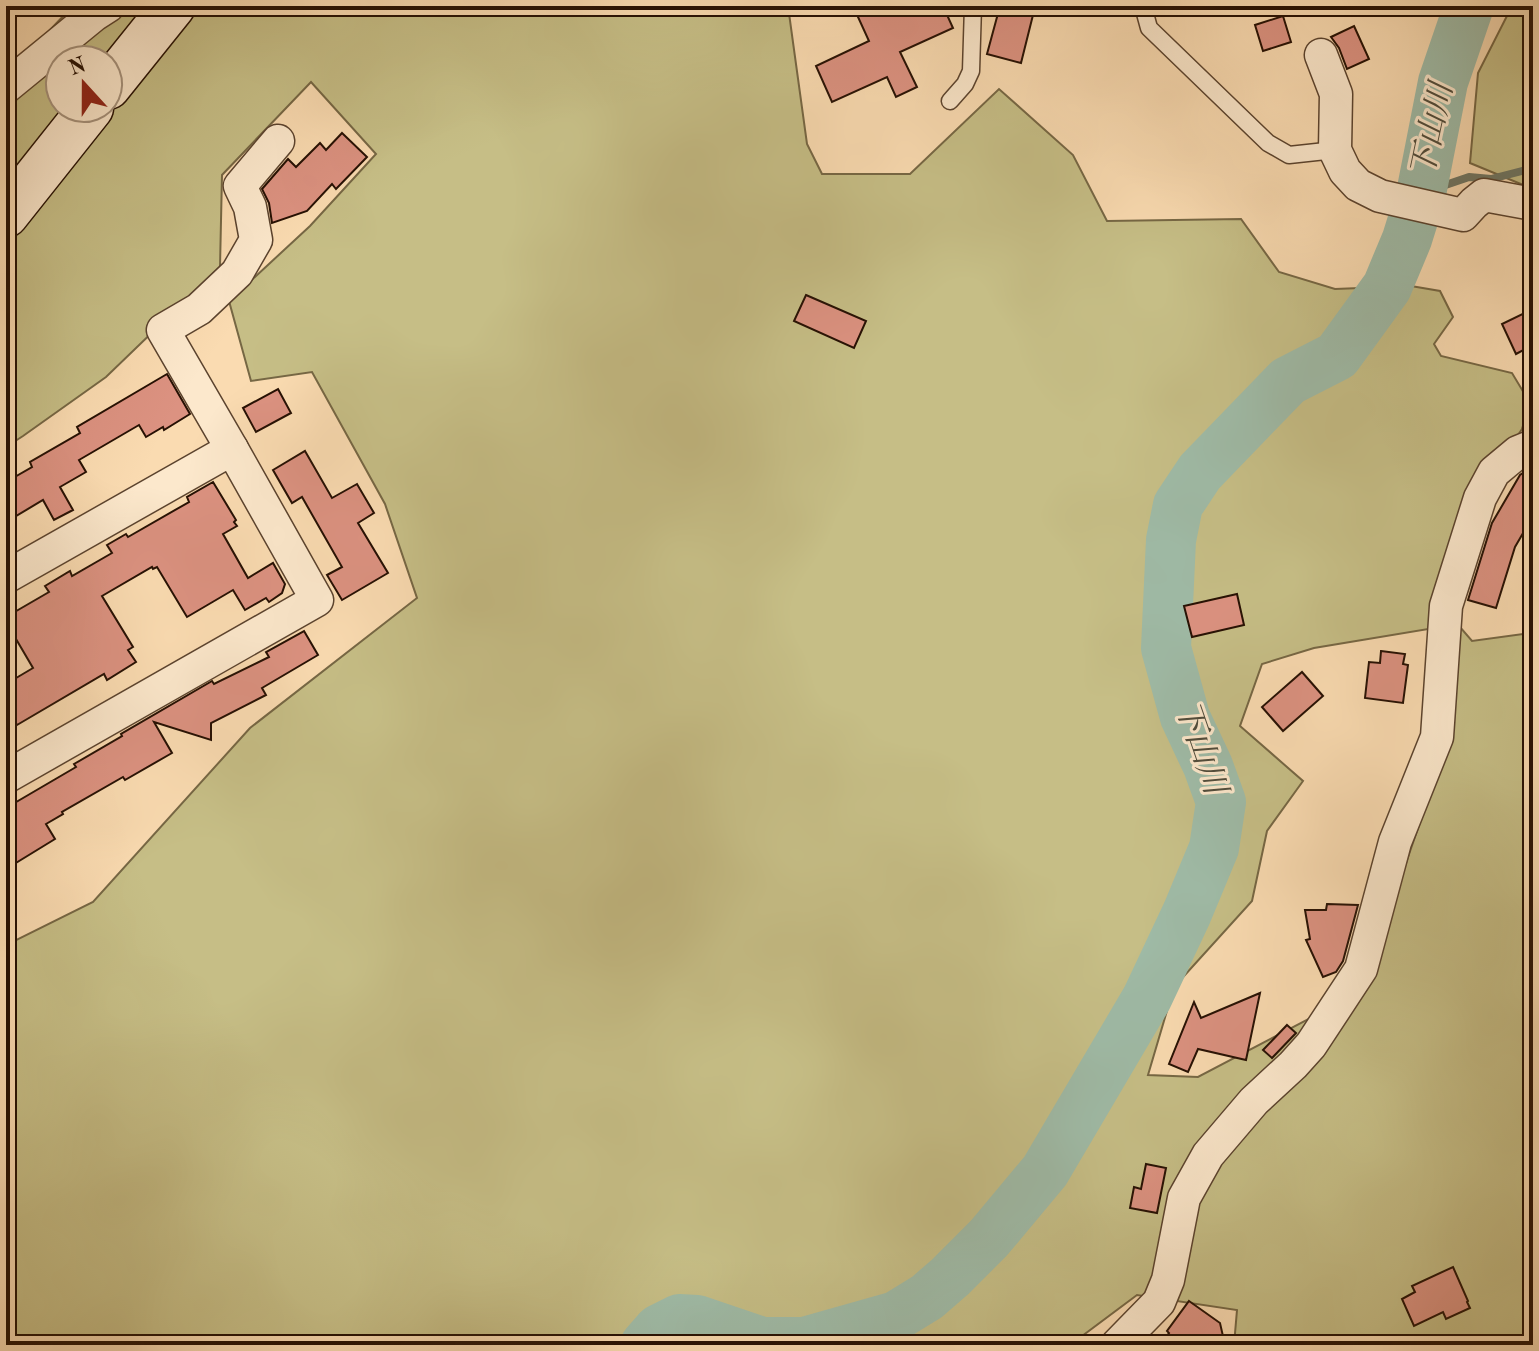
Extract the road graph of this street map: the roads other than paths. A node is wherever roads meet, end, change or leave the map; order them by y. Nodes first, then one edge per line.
1 (173, 6) edge
2 (973, 6) edge
3 (1143, 6) edge
4 (99, 9) edge
5 (1321, 55) dead end
6 (124, 67) edge
7 (6, 87) edge
8 (950, 101) dead end
9 (78, 124) edge
10 (278, 141) dead end
11 (1335, 150) junction
12 (1533, 204) edge
13 (6, 215) edge
14 (1533, 446) edge
15 (232, 449) junction
16 (6, 577) edge
17 (6, 777) edge
18 (1117, 1345) edge

1 - 6 street
2 - 8 lane
3 - 11 lane
4 - 7 street
5 - 11 street
9 - 13 street
10 - 15 street
11 - 12 street
14 - 18 street
15 - 16 street
15 - 17 street

